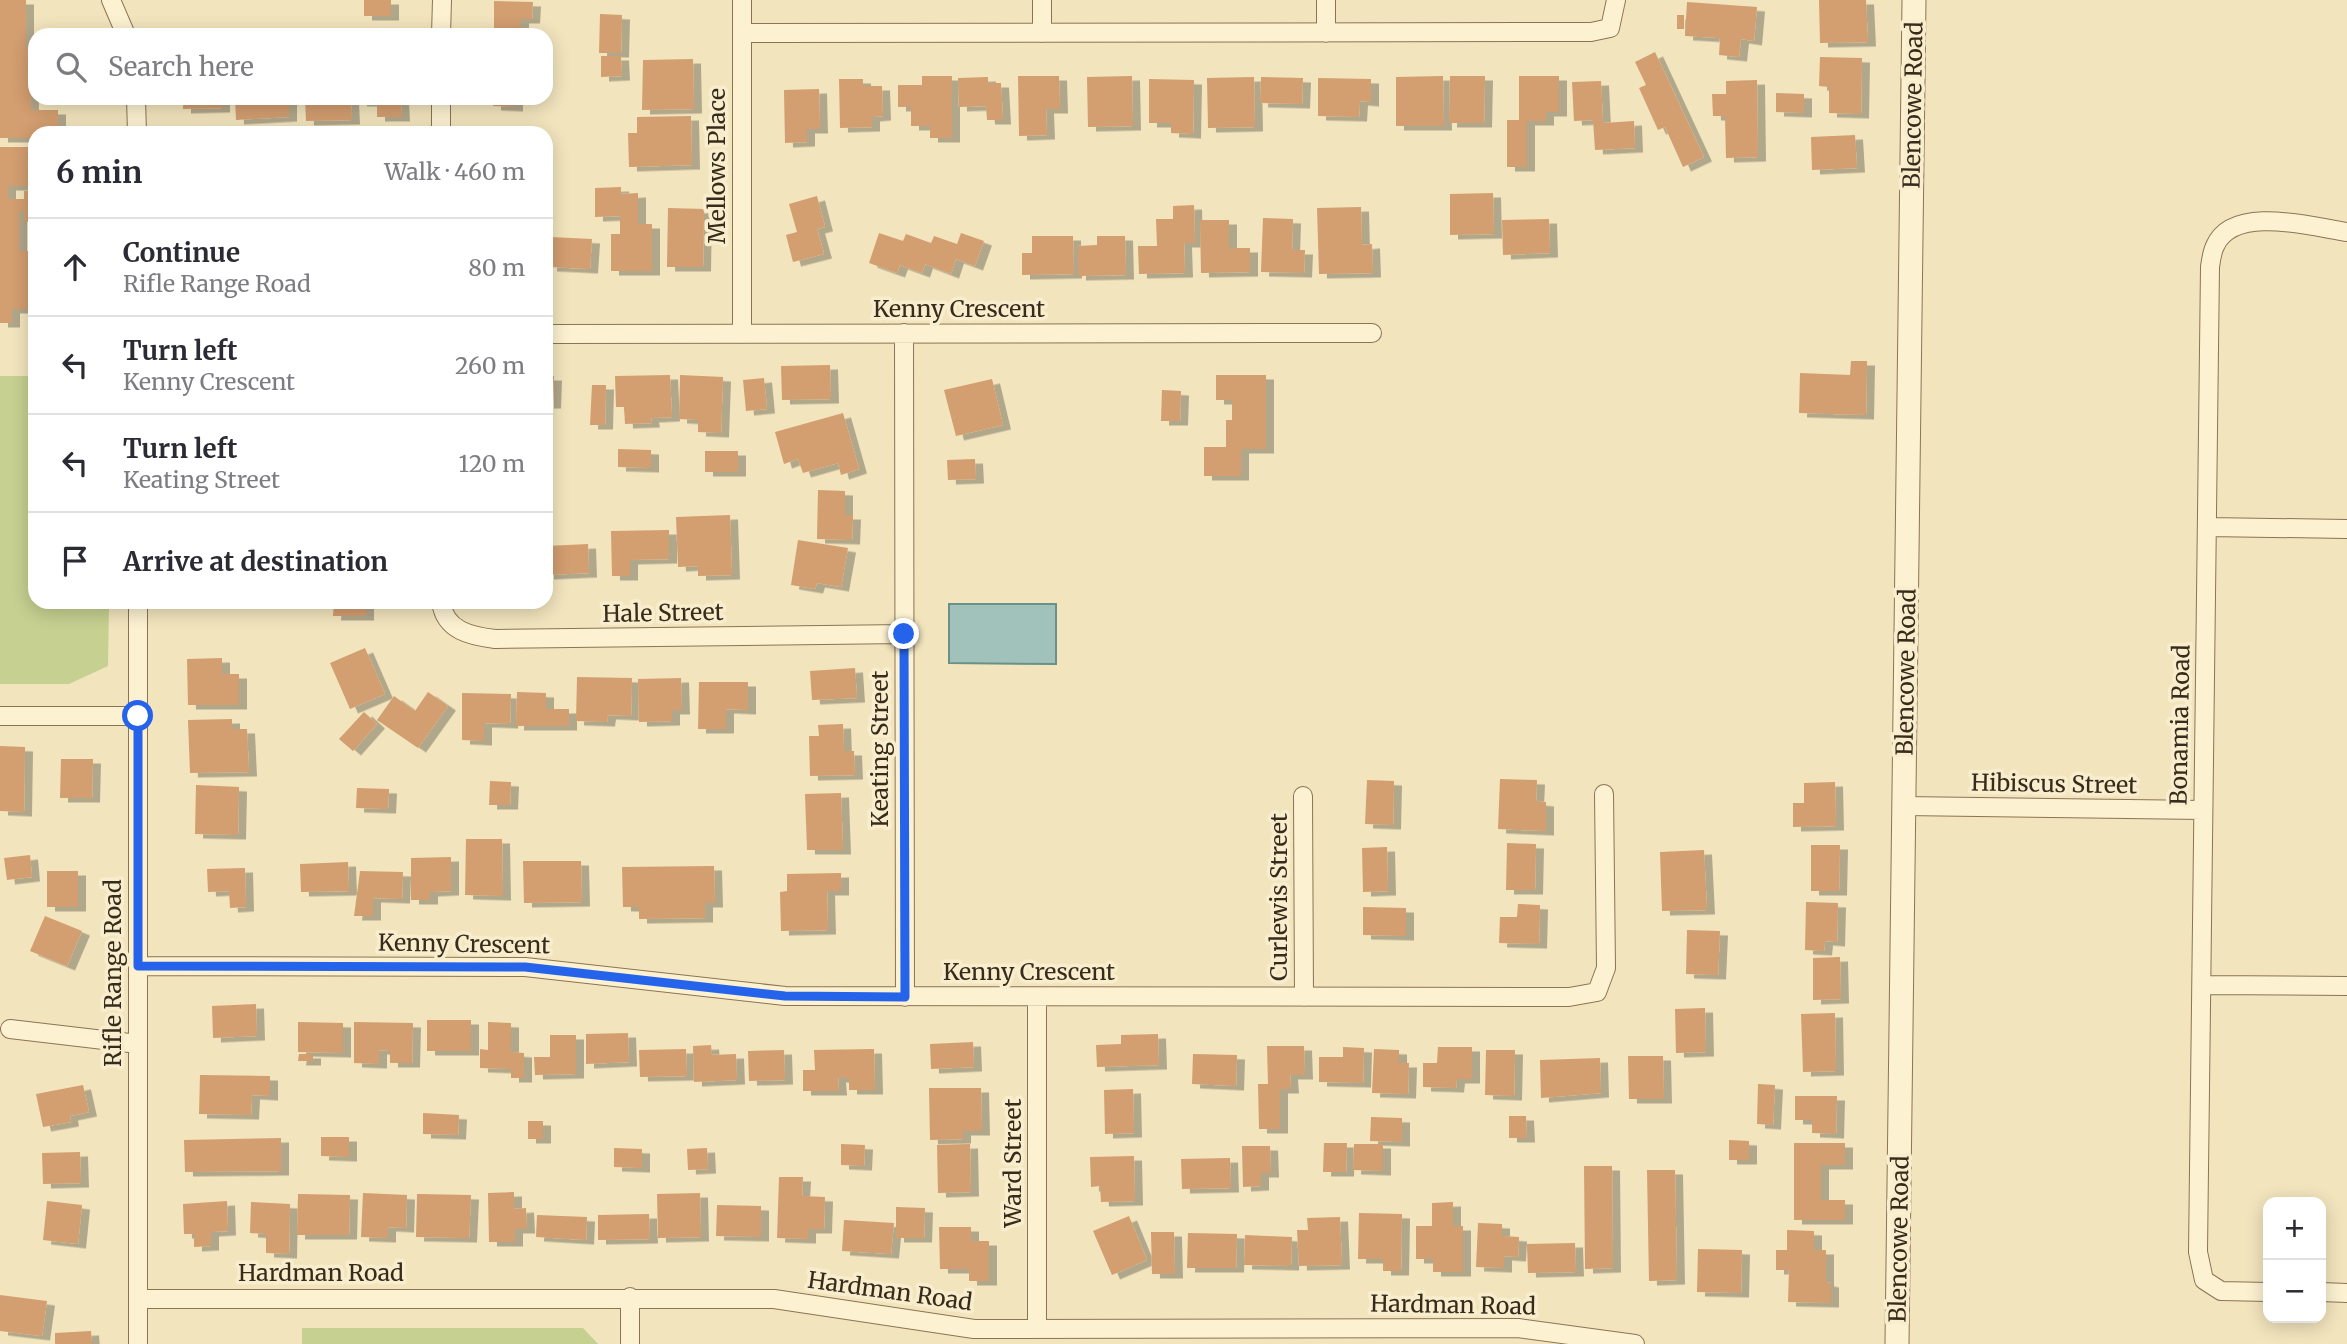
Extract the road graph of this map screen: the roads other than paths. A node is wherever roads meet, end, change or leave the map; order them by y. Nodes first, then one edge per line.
1 (111, 0) edge
2 (120, 0) edge
3 (442, 0) edge
4 (742, 0) edge
5 (1042, 0) edge
6 (1326, 0) edge
7 (1616, 0) edge
8 (1914, 0) edge
9 (123, 28) edge
10 (125, 28) edge
11 (441, 28) edge
12 (742, 33) junction
13 (1042, 33) junction
14 (1326, 33) junction
15 (136, 105) edge
16 (441, 105) edge
17 (137, 126) edge
18 (441, 126) edge
19 (2347, 232) edge
20 (742, 333) junction
21 (904, 333) junction
22 (1372, 333) dead end
23 (553, 334) edge
24 (2208, 527) junction
25 (2347, 529) edge
26 (138, 609) edge
27 (444, 609) edge
28 (904, 634) junction
29 (0, 716) edge
30 (138, 716) junction
31 (1604, 794) dead end
32 (1303, 796) dead end
33 (1904, 806) junction
34 (2203, 810) junction
35 (138, 966) junction
36 (2202, 985) junction
37 (2347, 986) edge
38 (905, 997) junction
39 (1037, 997) junction
40 (1304, 997) junction
41 (10, 1029) dead end
42 (138, 1044) junction
43 (2263, 1292) edge
44 (2326, 1292) edge
45 (2347, 1293) edge
46 (630, 1297) junction
47 (138, 1299) junction
48 (1037, 1329) junction
49 (1172, 1335) edge
50 (138, 1344) edge
51 (630, 1344) edge
52 (1635, 1344) edge
53 (1897, 1344) edge

1 - 9 street
2 - 10 street
3 - 11 street
4 - 12 street, Mellows Place
5 - 13 street
6 - 14 street
7 - 14 street
8 - 33 street, Blencowe Road
12 - 13 street
12 - 20 street, Mellows Place
13 - 14 street
15 - 17 street
16 - 18 street
19 - 24 street, Bonamia Road
20 - 21 street, Kenny Crescent
20 - 23 street, Kenny Crescent
21 - 22 street, Kenny Crescent
21 - 28 street, Keating Street
24 - 25 street
24 - 34 street, Bonamia Road
26 - 30 street, Rifle Range Road
27 - 28 street, Hale Street
28 - 38 street, Keating Street
29 - 30 street
30 - 35 street, Rifle Range Road
31 - 40 street, Kenny Crescent
32 - 40 street, Curlewis Street
33 - 34 street, Hibiscus Street
33 - 53 street, Blencowe Road
34 - 36 street, Bonamia Road
35 - 38 street, Kenny Crescent
35 - 42 street, Rifle Range Road
36 - 37 street
36 - 43 street, Bonamia Road
38 - 39 street, Kenny Crescent
39 - 40 street, Kenny Crescent
39 - 48 street, Ward Street
41 - 42 street
42 - 47 street, Rifle Range Road
44 - 45 street
46 - 47 street, Hardman Road
46 - 48 street, Hardman Road
46 - 51 street
47 - 50 street, Rifle Range Road
48 - 49 street, Hardman Road
49 - 52 street, Hardman Road

